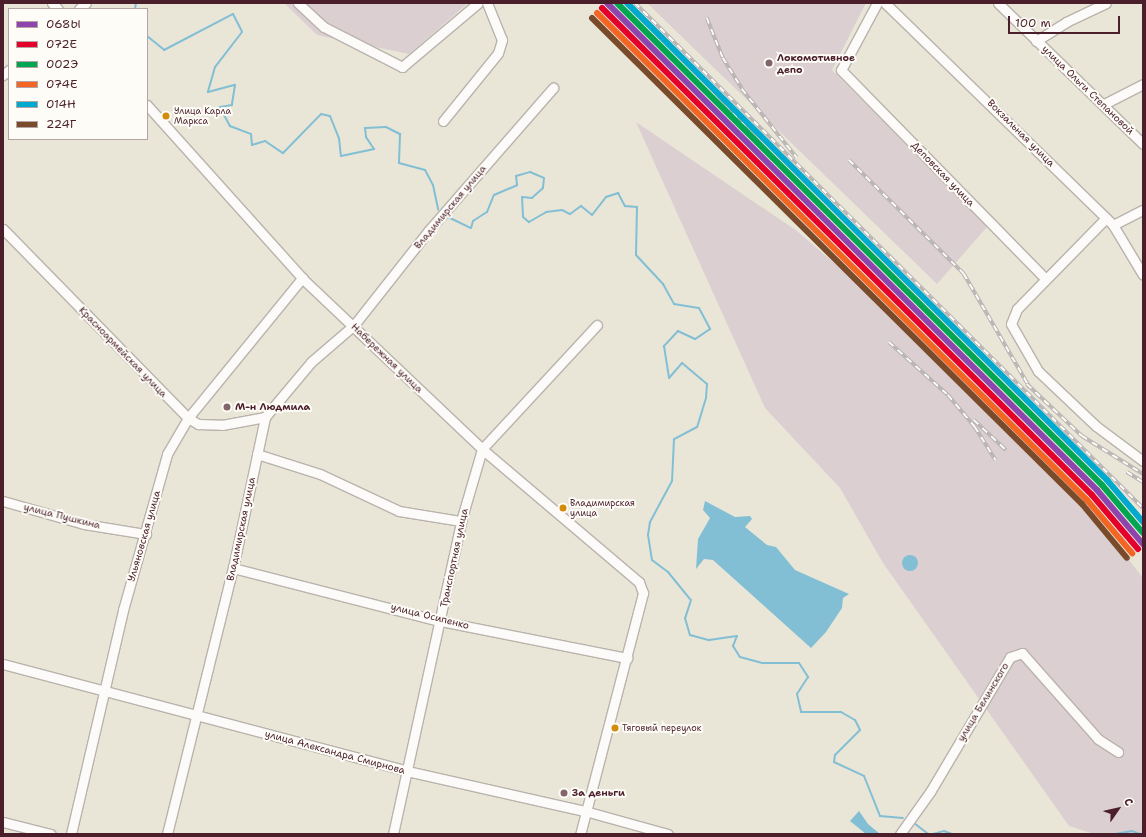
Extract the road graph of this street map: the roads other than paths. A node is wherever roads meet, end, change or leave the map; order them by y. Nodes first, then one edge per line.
1 (298, 3) edge
2 (478, 3) edge
3 (487, 3) edge
4 (877, 3) edge
5 (886, 3) edge
6 (998, 3) edge
7 (1106, 3) edge
8 (1036, 41) junction
9 (1143, 84) edge
10 (553, 88) dead end
11 (1104, 104) junction
12 (148, 106) edge
13 (443, 121) dead end
14 (1143, 144) edge
15 (1143, 210) edge
16 (1106, 218) junction
17 (1113, 225) junction
18 (3, 229) edge
19 (1143, 274) edge
20 (302, 278) junction
21 (1045, 278) junction
22 (354, 325) junction
23 (597, 325) dead end
24 (265, 417) junction
25 (188, 418) junction
26 (482, 449) junction
27 (257, 454) junction
28 (1143, 461) edge
29 (3, 501) edge
30 (461, 521) junction
31 (146, 534) junction
32 (233, 568) junction
33 (440, 620) junction
34 (627, 658) junction
35 (3, 664) edge
36 (106, 690) junction
37 (196, 716) junction
38 (1118, 752) dead end
39 (407, 771) junction
40 (585, 811) junction
41 (3, 822) edge
42 (50, 834) edge
43 (71, 834) edge
44 (167, 834) edge
45 (392, 834) edge
46 (580, 834) edge
47 (668, 834) edge
48 (900, 834) edge

1 - 2 street
3 - 13 street
4 - 21 street, Деповская улица
5 - 16 street, Вокзальная улица
6 - 8 street, улица Ольги Степановой
7 - 8 street
8 - 11 street, улица Ольги Степановой
9 - 11 street
10 - 22 street, Владимирская улица
11 - 14 street, улица Ольги Степановой
12 - 20 street, Набережная улица
15 - 17 street
16 - 17 street, Вокзальная улица
16 - 21 street
17 - 19 street, Вокзальная улица
18 - 25 street, Красноармейская улица
20 - 22 street, Набережная улица
20 - 25 street, Ульяновская улица
21 - 28 street
22 - 24 street, Владимирская улица
22 - 26 street, Набережная улица
23 - 26 street, Транспортная улица
24 - 25 street, Красноармейская улица
24 - 27 street, Владимирская улица
25 - 31 street, Ульяновская улица
26 - 30 street, Транспортная улица
26 - 34 street, Набережная улица
27 - 30 street
27 - 32 street, Владимирская улица
29 - 31 street, улица Пушкина
30 - 33 street, Транспортная улица
31 - 36 street, Ульяновская улица
32 - 33 street, улица Осипенко
32 - 37 street, Владимирская улица
33 - 34 street, улица Осипенко
33 - 39 street, Транспортная улица
34 - 40 street
35 - 36 street, улица Александра Смирнова
36 - 37 street, улица Александра Смирнова
36 - 43 street, Ульяновская улица
37 - 39 street, улица Александра Смирнова
37 - 44 street, Владимирская улица
38 - 48 street, улица Белинского
39 - 40 street, улица Александра Смирнова
39 - 45 street, Транспортная улица
40 - 46 street
40 - 47 street, улица Александра Смирнова
41 - 42 street

